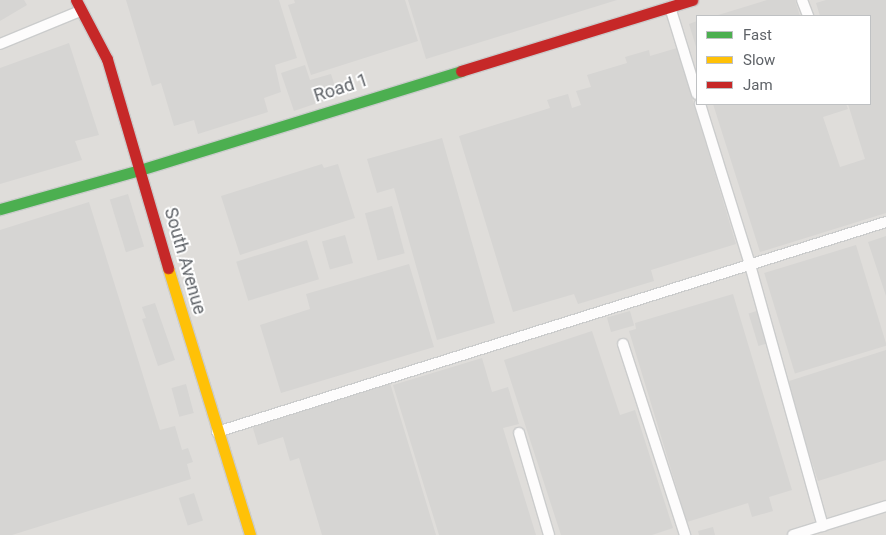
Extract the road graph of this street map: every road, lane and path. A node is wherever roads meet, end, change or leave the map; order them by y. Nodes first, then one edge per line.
1 (692, 0) edge
2 (802, 0) edge
3 (79, 5) edge
4 (670, 6) junction
5 (808, 15) edge
6 (0, 44) edge
7 (696, 91) edge
8 (700, 105) edge
9 (140, 170) junction
10 (0, 209) edge
11 (886, 222) edge
12 (750, 265) junction
13 (623, 344) dead end
14 (216, 432) junction
15 (519, 432) dead end
16 (886, 506) edge
17 (823, 526) junction
18 (250, 535) edge
19 (549, 535) edge
20 (685, 535) edge
21 (793, 535) edge

1 - 4 street, Road 1
2 - 5 lane
3 - 6 lane
3 - 9 street, South Avenue
4 - 7 lane
4 - 9 street, Road 1
8 - 12 lane
9 - 10 street, Road 1
9 - 14 street, South Avenue
11 - 12 lane
12 - 14 lane
12 - 17 lane
13 - 20 lane
14 - 18 street, South Avenue
15 - 19 lane
16 - 17 lane
17 - 21 lane

